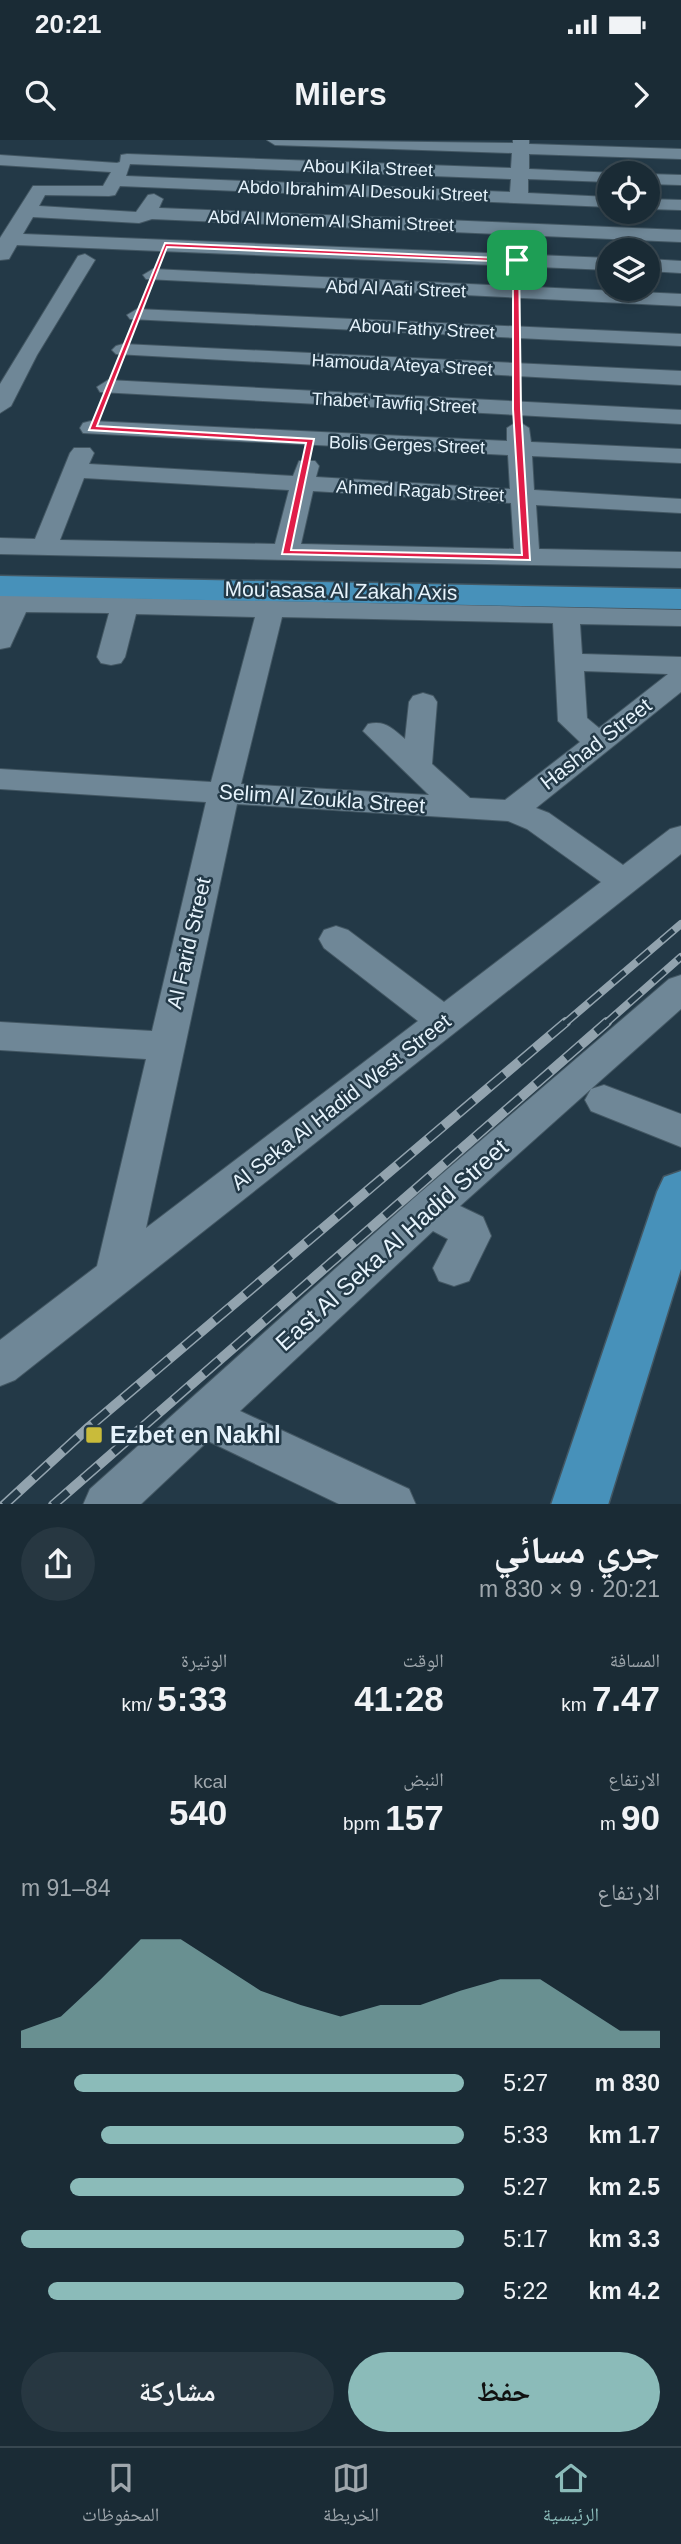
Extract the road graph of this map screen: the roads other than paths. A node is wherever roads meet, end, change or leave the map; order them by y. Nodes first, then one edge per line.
1 (275, 140) edge
2 (376, 142) edge
3 (521, 144) edge
4 (681, 154) edge
5 (125, 156) edge
6 (0, 160) edge
7 (369, 168) junction
8 (519, 174) junction
9 (597, 177) edge
10 (660, 179) edge
11 (681, 180) edge
12 (363, 191) junction
13 (518, 198) junction
14 (597, 201) edge
15 (660, 204) edge
16 (681, 205) edge
17 (25, 211) junction
18 (177, 214) junction
19 (355, 222) junction
20 (517, 229) junction
21 (681, 236) edge
22 (9, 239) junction
23 (165, 245) junction
24 (347, 253) junction
25 (10, 259) edge
26 (85, 260) dead end
27 (517, 260) junction
28 (597, 263) edge
29 (0, 266) edge
30 (660, 266) edge
31 (681, 267) edge
32 (153, 275) junction
33 (338, 286) junction
34 (517, 294) junction
35 (681, 300) edge
36 (137, 315) junction
37 (331, 324) junction
38 (517, 333) junction
39 (681, 340) edge
40 (123, 350) junction
41 (0, 354) edge
42 (26, 355) junction
43 (325, 361) junction
44 (517, 370) junction
45 (681, 378) edge
46 (108, 387) junction
47 (318, 399) junction
48 (0, 407) edge
49 (517, 409) junction
50 (681, 417) edge
51 (92, 428) junction
52 (311, 441) junction
53 (519, 449) junction
54 (681, 456) edge
55 (75, 470) junction
56 (304, 484) junction
57 (523, 497) junction
58 (681, 506) edge
59 (0, 545) edge
60 (44, 547) junction
61 (286, 552) junction
62 (527, 558) junction
63 (681, 560) edge
64 (0, 572) edge
65 (681, 584) edge
66 (5, 597) edge
67 (681, 599) edge
68 (125, 606) junction
69 (270, 610) junction
70 (566, 615) junction
71 (681, 618) edge
72 (0, 640) edge
73 (111, 657) dead end
74 (569, 662) junction
75 (681, 666) edge
76 (681, 678) edge
77 (423, 702) dead end
78 (378, 731) dead end
79 (599, 743) junction
80 (417, 767) junction
81 (0, 779) edge
82 (223, 793) junction
83 (462, 808) junction
84 (512, 811) junction
85 (681, 837) edge
86 (623, 881) junction
87 (336, 939) dead end
88 (681, 988) edge
89 (444, 1021) junction
90 (0, 1036) edge
91 (166, 1046) junction
92 (604, 1100) dead end
93 (681, 1131) edge
94 (681, 1192) edge
95 (428, 1210) junction
96 (454, 1268) dead end
97 (115, 1278) junction
98 (0, 1366) edge
99 (205, 1417) junction
100 (106, 1504) edge
101 (393, 1504) edge
102 (579, 1504) edge

1 - 2 street
2 - 3 street
2 - 7 street
3 - 4 street
3 - 8 street
5 - 6 street
5 - 7 street, Abou Kila Street
5 - 12 street, Abdo Ibrahim Al Desouki Street
5 - 17 street
7 - 8 street, Abou Kila Street
7 - 12 street
8 - 9 street, Abou Kila Street
8 - 13 street
10 - 11 street
12 - 13 street, Abdo Ibrahim Al Desouki Street
12 - 19 street
13 - 14 street, Abdo Ibrahim Al Desouki Street
13 - 20 street
15 - 16 street
17 - 18 street, Abd Al Monem Al Shami Street
17 - 22 street
18 - 19 street, Abd Al Monem Al Shami Street
18 - 23 street
19 - 20 street, Abd Al Monem Al Shami Street
19 - 24 street
20 - 21 street, Abd Al Monem Al Shami Street
20 - 27 street
22 - 23 street
22 - 25 street
23 - 24 street
23 - 32 street
24 - 27 street
24 - 33 street
25 - 29 street
26 - 42 street
27 - 28 street
27 - 34 street
30 - 31 street
32 - 33 street, Abd Al Aati Street
32 - 36 street
33 - 34 street, Abd Al Aati Street
33 - 37 street
34 - 35 street, Abd Al Aati Street
34 - 38 street
36 - 37 street, Abou Fathy Street
36 - 40 street
37 - 38 street, Abou Fathy Street
37 - 43 street
38 - 39 street, Abou Fathy Street
38 - 44 street
40 - 43 street, Hamouda Ateya Street
40 - 46 street
41 - 42 street
42 - 48 street
43 - 44 street, Hamouda Ateya Street
43 - 47 street
44 - 45 street, Hamouda Ateya Street
44 - 49 street
46 - 47 street, Thabet Tawfiq Street
46 - 51 street
47 - 49 street, Thabet Tawfiq Street
47 - 52 street
49 - 50 street, Thabet Tawfiq Street
49 - 53 street
51 - 52 street, Bolis Gerges Street
51 - 55 street
52 - 53 street, Bolis Gerges Street
52 - 56 street
53 - 54 street, Bolis Gerges Street
53 - 57 street
55 - 56 street, Ahmed Ragab Street
55 - 60 street
56 - 57 street, Ahmed Ragab Street
56 - 61 street
57 - 58 street, Ahmed Ragab Street
57 - 62 street
59 - 60 street
60 - 61 street
61 - 62 street
62 - 63 street
64 - 65 main road, Mou'asasa Al Zakah Axis
66 - 67 main road, Mou'asasa Al Zakah Axis
66 - 68 street
66 - 72 street
68 - 69 street
68 - 73 street
69 - 70 street
69 - 82 street, Al Farid Street
70 - 71 street
70 - 74 street
74 - 75 street
74 - 79 street
76 - 79 street, Hashad Street
77 - 80 street
78 - 80 street
79 - 84 street, Hashad Street
80 - 83 street
81 - 82 street, Selim Al Zoukla Street
82 - 83 street, Selim Al Zoukla Street
82 - 91 street, Al Farid Street
83 - 84 street, Selim Al Zoukla Street
84 - 86 street, Selim Al Zoukla Street
85 - 86 street, Al Seka Al Hadid West Street
86 - 89 street, Al Seka Al Hadid West Street
87 - 89 street
88 - 95 street, East Al Seka Al Hadid Street
89 - 97 street, Al Seka Al Hadid West Street
90 - 91 street
91 - 97 street, Al Farid Street
92 - 93 street
94 - 102 main road
95 - 96 street
95 - 99 street, East Al Seka Al Hadid Street
97 - 98 street, Al Seka Al Hadid West Street
99 - 100 street, East Al Seka Al Hadid Street
99 - 101 street

